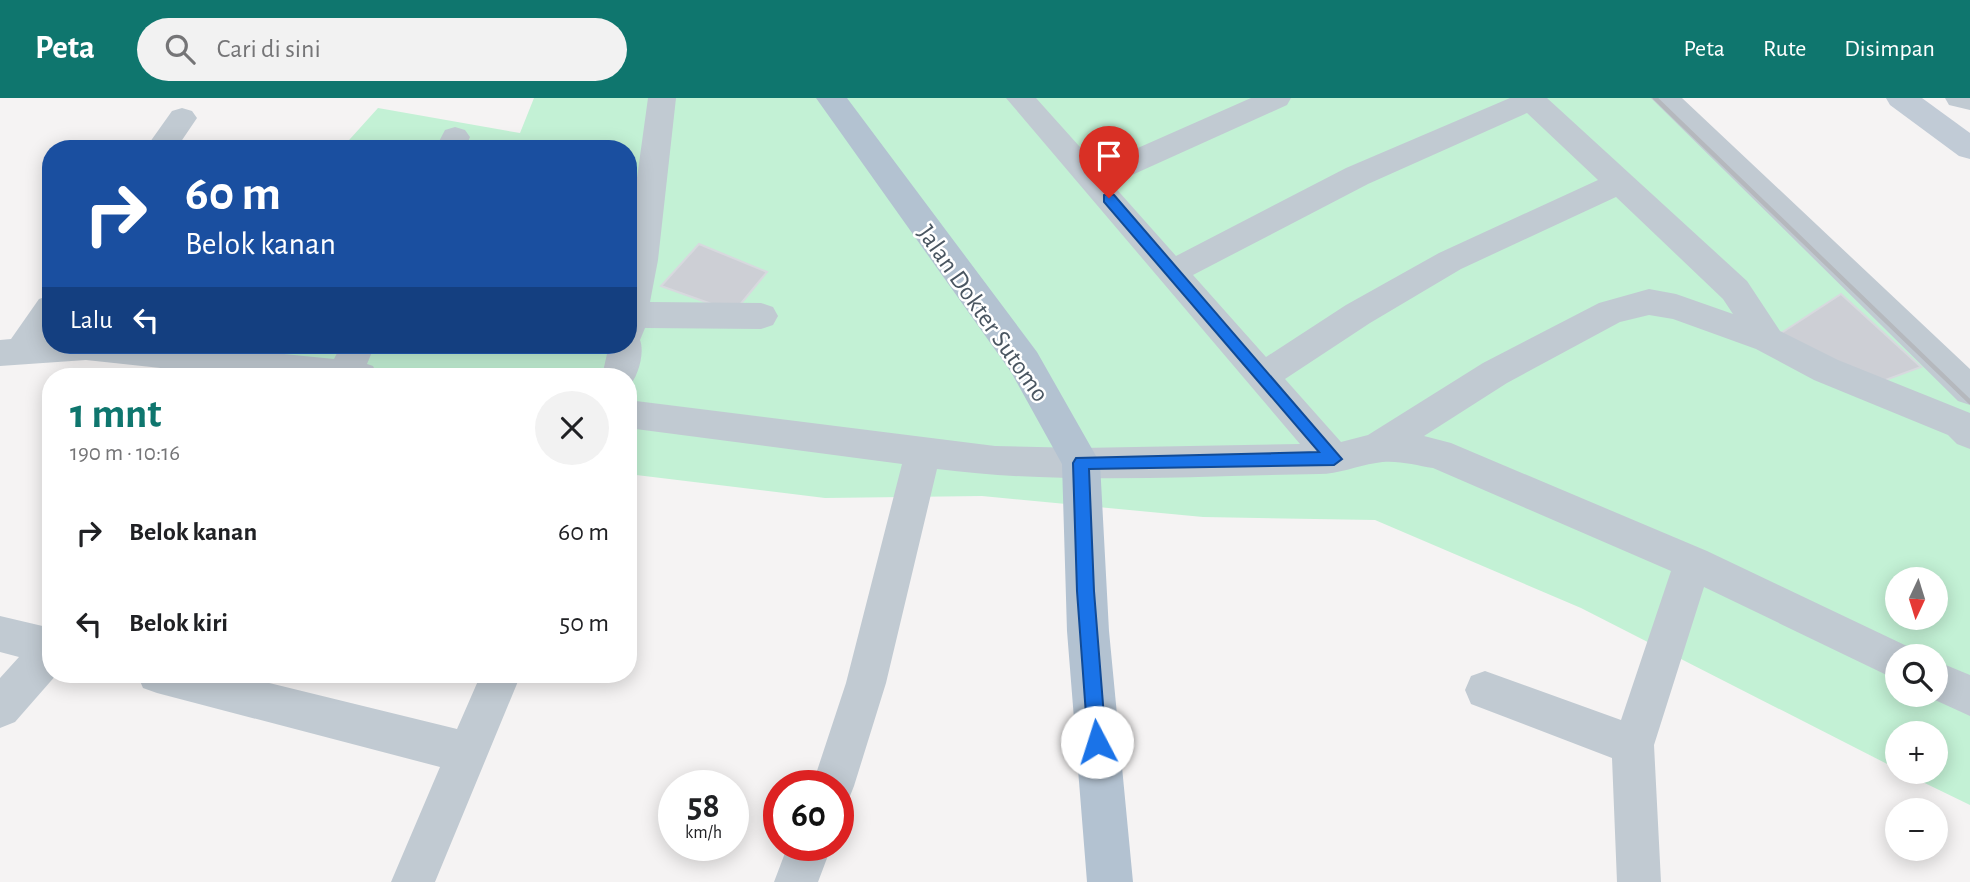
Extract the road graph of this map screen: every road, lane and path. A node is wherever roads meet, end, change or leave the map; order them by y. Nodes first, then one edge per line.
1 (662, 98) edge
2 (831, 98) edge
3 (1020, 98) edge
4 (1665, 98) edge
5 (1901, 98) edge
6 (1959, 98) edge
7 (1272, 99) edge
8 (1530, 99) edge
9 (1970, 100) edge
10 (182, 118) dead end
11 (166, 140) edge
12 (1970, 148) edge
13 (1093, 180) junction
14 (1620, 183) junction
15 (1172, 272) junction
16 (637, 287) edge
17 (761, 316) dead end
18 (42, 318) edge
19 (637, 329) edge
20 (1768, 340) junction
21 (42, 350) edge
22 (10, 352) edge
23 (191, 354) edge
24 (355, 365) edge
25 (1263, 376) junction
26 (1970, 391) edge
27 (637, 415) edge
28 (1970, 434) edge
29 (1378, 447) junction
30 (923, 453) junction
31 (1334, 459) junction
32 (1081, 463) junction
33 (1693, 563) junction
34 (0, 634) edge
35 (42, 646) edge
36 (1885, 655) edge
37 (42, 659) edge
38 (192, 683) edge
39 (497, 683) edge
40 (1948, 686) edge
41 (1485, 690) dead end
42 (1970, 696) edge
43 (0, 708) edge
44 (1633, 746) junction
45 (468, 753) junction
46 (837, 770) edge
47 (804, 861) edge
48 (413, 882) edge
49 (796, 882) edge
50 (1110, 882) edge
51 (1639, 882) edge

1 - 16 street
2 - 32 main road, Jalan Dokter Sutomo
3 - 13 street
4 - 26 street
5 - 12 main road
6 - 9 street
7 - 13 street
8 - 14 street
8 - 15 street
10 - 11 street
13 - 15 street
14 - 20 street
14 - 25 street
15 - 25 street
17 - 19 street
18 - 22 street
20 - 28 street
20 - 29 street
21 - 22 street
23 - 24 street
25 - 31 street
27 - 30 street
29 - 31 street
29 - 33 street
30 - 32 street
30 - 46 street
31 - 32 street
32 - 50 main road, Jalan Dokter Sutomo
33 - 36 street
33 - 44 street
34 - 35 street
37 - 43 street
38 - 45 street
39 - 45 street
40 - 42 street
41 - 44 street
44 - 51 street
45 - 48 street
47 - 49 street

